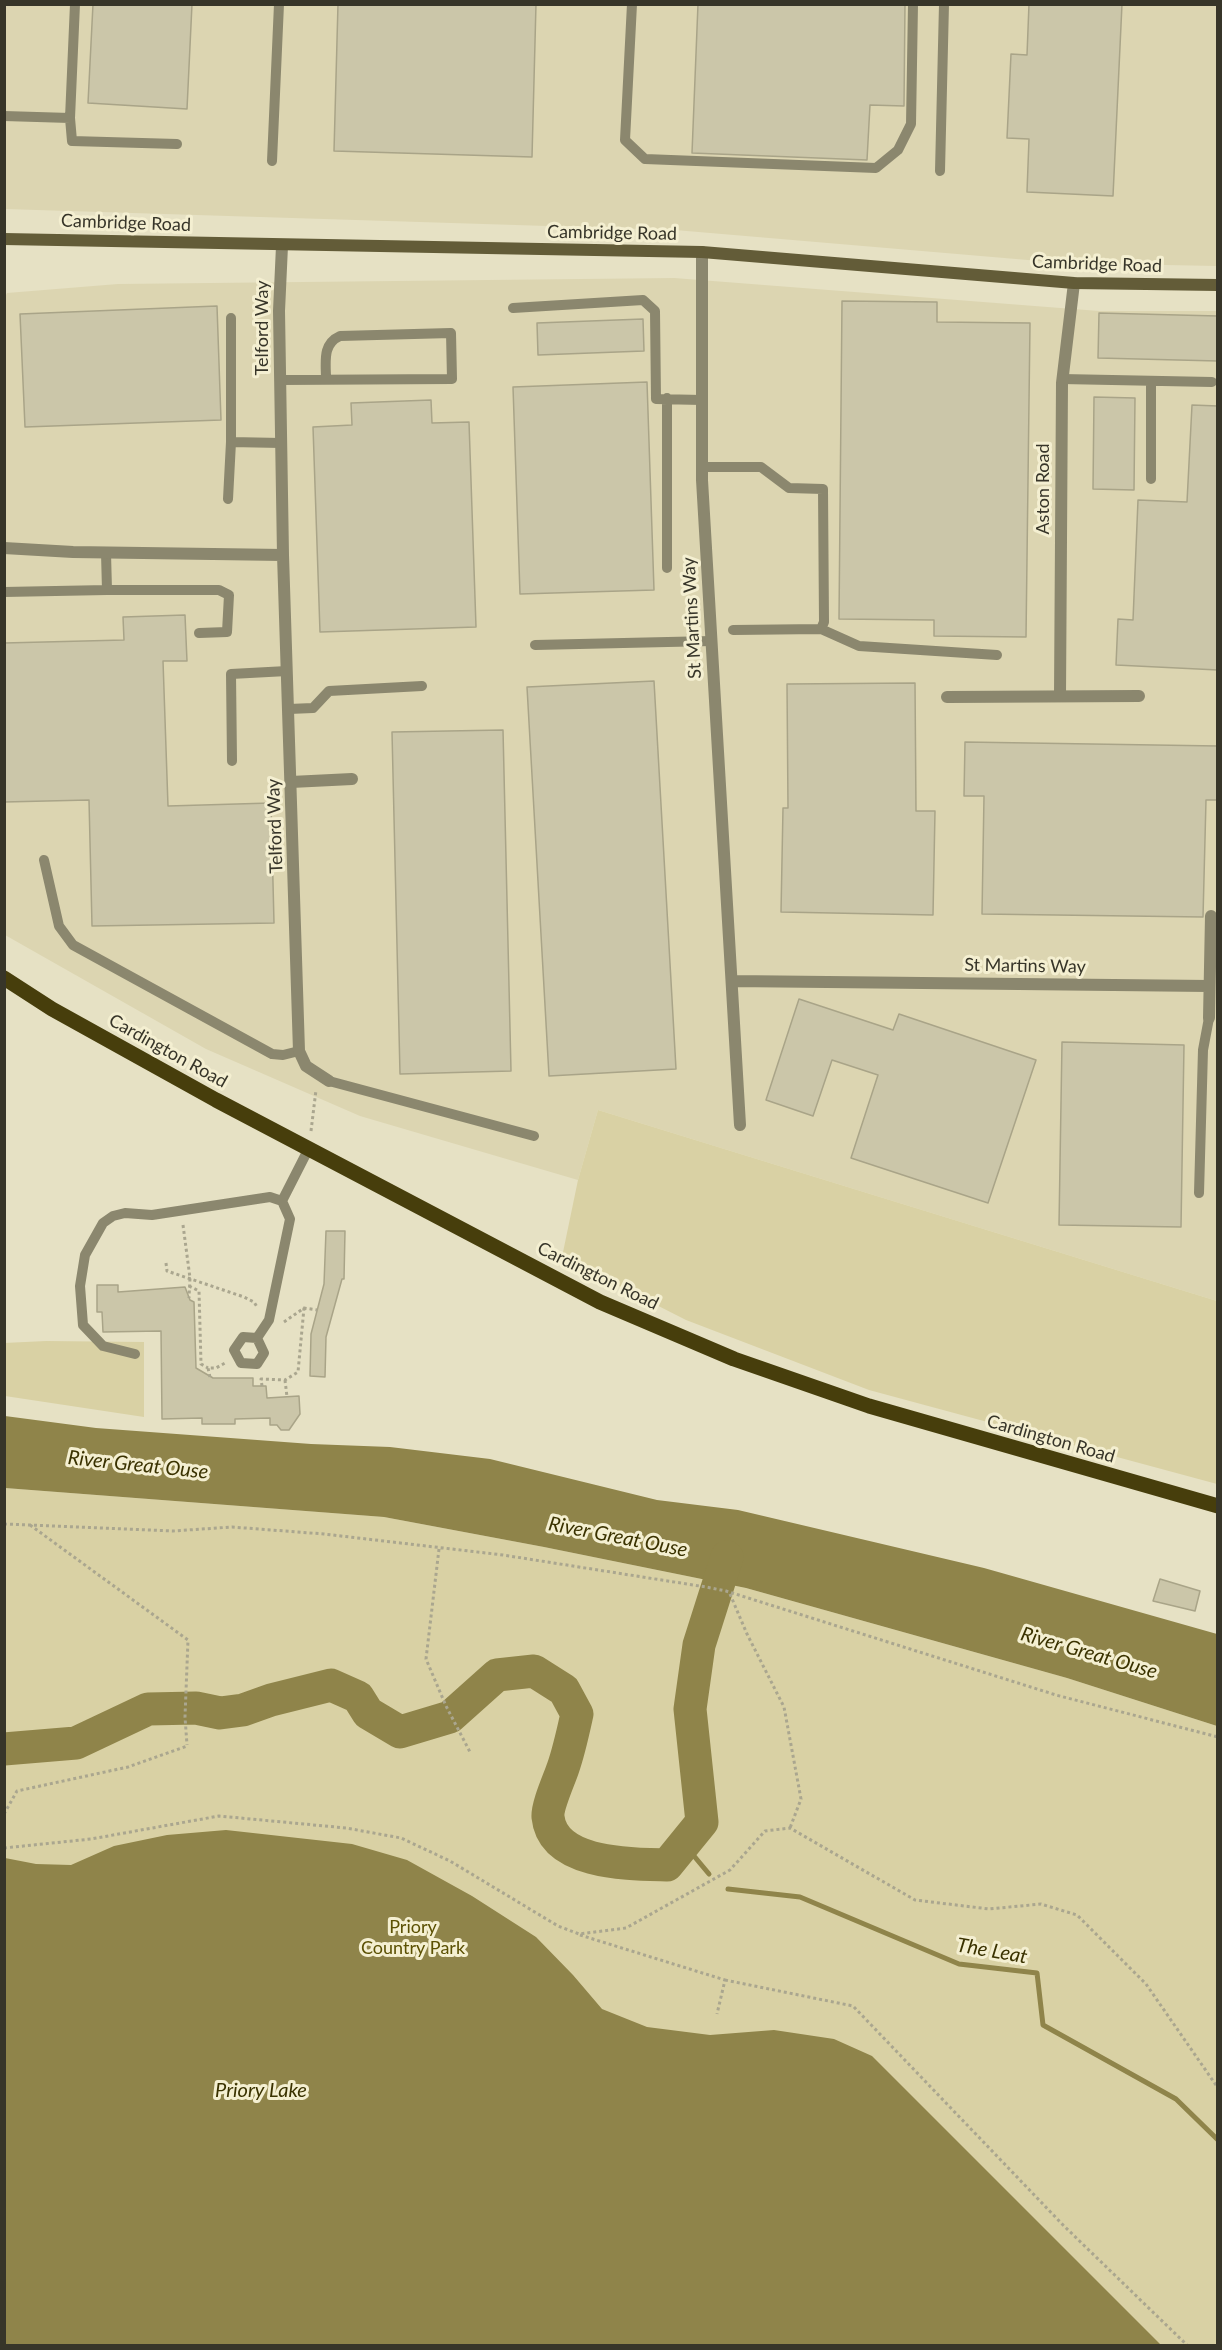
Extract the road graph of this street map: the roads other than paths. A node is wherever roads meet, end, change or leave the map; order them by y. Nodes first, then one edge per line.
1 (75, 4) edge
2 (279, 4) edge
3 (632, 4) edge
4 (913, 4) edge
5 (944, 4) edge
6 (4, 116) edge
7 (70, 118) junction
8 (177, 144) dead end
9 (272, 162) dead end
10 (940, 171) dead end
11 (6, 238) edge
12 (282, 246) junction
13 (702, 252) junction
14 (1074, 283) junction
15 (1218, 285) edge
16 (513, 308) dead end
17 (231, 318) dead end
18 (326, 379) junction
19 (1062, 379) junction
20 (280, 380) junction
21 (1151, 381) junction
22 (1212, 382) dead end
23 (667, 398) junction
24 (702, 400) junction
25 (231, 442) junction
26 (281, 443) junction
27 (703, 467) junction
28 (1151, 479) dead end
29 (228, 499) dead end
30 (4, 548) edge
31 (106, 553) junction
32 (283, 555) junction
33 (667, 568) dead end
34 (107, 590) junction
35 (4, 592) edge
36 (821, 629) junction
37 (733, 630) dead end
38 (199, 633) dead end
39 (712, 641) junction
40 (535, 645) dead end
41 (997, 655) dead end
42 (287, 671) junction
43 (422, 686) dead end
44 (1060, 695) junction
45 (1139, 696) dead end
46 (947, 697) dead end
47 (289, 710) junction
48 (232, 761) dead end
49 (352, 779) dead end
50 (291, 782) junction
51 (44, 860) dead end
52 (1211, 916) dead end
53 (4, 978) edge
54 (732, 981) junction
55 (1209, 986) junction
56 (1209, 1018) joint
57 (299, 1050) junction
58 (323, 1078) joint
59 (740, 1125) dead end
60 (534, 1136) dead end
61 (309, 1148) junction
62 (1199, 1193) dead end
63 (282, 1201) junction
64 (261, 1334) junction
65 (135, 1354) dead end
66 (1218, 1506) edge

1 - 7 lane
2 - 9 lane
3 - 4 lane
5 - 10 lane
6 - 7 lane
7 - 8 lane
11 - 12 street, Cambridge Road
12 - 13 street, Cambridge Road
12 - 20 street, Telford Way
13 - 14 street, Cambridge Road
13 - 24 street, St Martins Way
14 - 15 street, Cambridge Road
14 - 19 street, Aston Road
16 - 23 lane
17 - 25 lane
18 - 18 lane
18 - 20 lane
19 - 21 lane
19 - 44 street, Aston Road
20 - 26 street, Telford Way
21 - 22 lane
21 - 28 lane
23 - 24 lane
23 - 33 lane
24 - 27 street, St Martins Way
25 - 26 lane
25 - 29 lane
26 - 32 street, Telford Way
27 - 36 lane
27 - 39 street, St Martins Way
30 - 31 street
31 - 32 street
31 - 34 lane
32 - 42 street, Telford Way
34 - 35 lane
34 - 38 lane
36 - 37 lane
36 - 41 lane
39 - 40 lane
39 - 54 street, St Martins Way
42 - 47 street, Telford Way
42 - 48 lane
43 - 47 lane
44 - 45 street
44 - 46 street
47 - 50 street, Telford Way
49 - 50 street
50 - 57 street, Telford Way
51 - 57 lane
52 - 55 street
53 - 61 main road, Cardington Road
54 - 55 street, St Martins Way
54 - 59 street, St Martins Way
55 - 56 street
56 - 62 lane
57 - 58 street
58 - 60 lane
61 - 63 lane
61 - 66 main road, Cardington Road
63 - 64 lane
63 - 65 lane
64 - 64 lane

